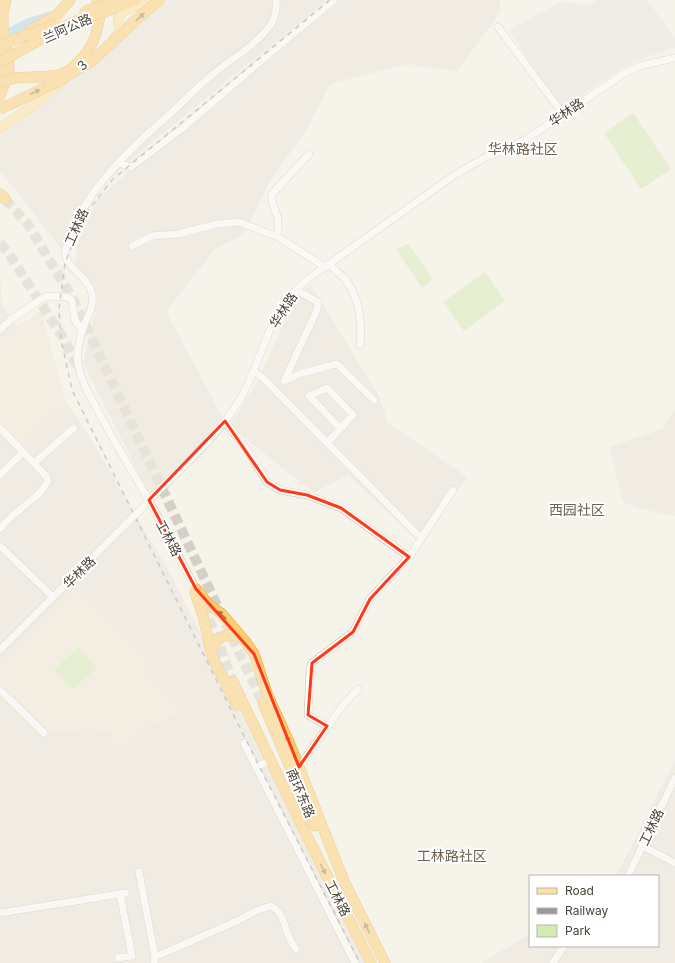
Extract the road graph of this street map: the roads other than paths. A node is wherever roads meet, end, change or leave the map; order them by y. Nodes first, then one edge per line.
1 (6, 0) edge
2 (70, 0) edge
3 (97, 0) edge
4 (114, 0) edge
5 (136, 0) edge
6 (153, 0) edge
7 (160, 0) edge
8 (276, 0) edge
9 (334, 0) edge
10 (498, 26) dead end
11 (13, 40) junction
12 (0, 48) edge
13 (675, 58) edge
14 (0, 62) edge
15 (0, 72) edge
16 (0, 82) edge
17 (0, 96) edge
18 (0, 109) edge
19 (563, 114) junction
20 (0, 128) edge
21 (309, 154) dead end
22 (118, 163) junction
23 (278, 237) junction
24 (132, 246) dead end
25 (327, 265) junction
26 (296, 290) junction
27 (0, 330) edge
28 (82, 331) junction
29 (360, 345) dead end
30 (254, 371) junction
31 (374, 400) dead end
32 (225, 421) junction
33 (0, 428) edge
34 (74, 428) dead end
35 (340, 428) junction
36 (327, 443) junction
37 (23, 452) junction
38 (34, 463) junction
39 (0, 475) edge
40 (454, 490) dead end
41 (149, 500) junction
42 (0, 528) edge
43 (417, 534) dead end
44 (0, 546) edge
45 (408, 557) junction
46 (196, 589) junction
47 (53, 597) junction
48 (245, 641) junction
49 (0, 650) edge
50 (212, 656) junction
51 (233, 682) tunnel mouth
52 (358, 689) dead end
53 (0, 690) edge
54 (263, 704) tunnel mouth
55 (327, 726) junction
56 (44, 733) dead end
57 (244, 743) dead end
58 (261, 765) junction
59 (299, 767) junction
60 (675, 778) edge
61 (306, 834) junction
62 (642, 846) junction
63 (675, 863) edge
64 (139, 872) dead end
65 (628, 875) edge
66 (344, 881) junction
67 (0, 913) edge
68 (563, 947) edge
69 (296, 949) dead end
70 (118, 958) dead end
71 (154, 960) edge
72 (355, 963) edge
73 (371, 963) edge
74 (385, 963) edge
75 (553, 963) edge

1 - 17 highway, bridge
2 - 11 highway, bridge
3 - 16 highway, bridge
4 - 11 highway, 兰阿公路, bridge
5 - 14 highway, 兰阿公路, bridge
6 - 20 main road, 3
18 -> 7 highway, bridge
8 - 22 street, 工林路
9 - 22 street
10 - 19 street
11 - 12 highway, 兰阿公路, bridge
12 - 15 highway
13 - 19 street, 华林路
19 - 25 street, 华林路
21 - 23 street
22 - 28 street, 工林路
23 - 24 street
23 - 25 street
25 - 26 street, 华林路
25 - 29 street
26 - 30 street, 华林路
26 - 31 street
27 - 28 street
28 - 41 street, 工林路
30 - 32 street, 华林路
30 - 36 street
32 - 41 street, 华林路
32 - 45 street
33 - 37 street
34 - 38 street
35 - 35 street
35 - 36 street
36 - 43 street
37 - 38 street
37 - 39 street
38 - 42 street
40 - 45 street
41 - 46 street, 工林路
41 - 47 street, 华林路, bridge
44 - 47 street
45 - 55 street
48 -> 46 highway
46 - 50 highway
47 - 49 street, 华林路
48 - 50 highway
59 -> 48 highway
50 - 58 highway
51 - 61 highway, 南环东路
52 - 55 street
53 - 56 street
54 - 66 highway, 南环东路
55 - 59 street
57 - 58 street
58 - 61 highway
58 - 72 street
59 - 66 highway
60 - 62 street, 工林路
61 -> 73 highway, 工林路
62 - 63 street
62 - 65 street, 工林路
64 - 71 street
74 -> 66 highway, 工林路
67 - 70 street
68 - 75 street
69 - 71 street

